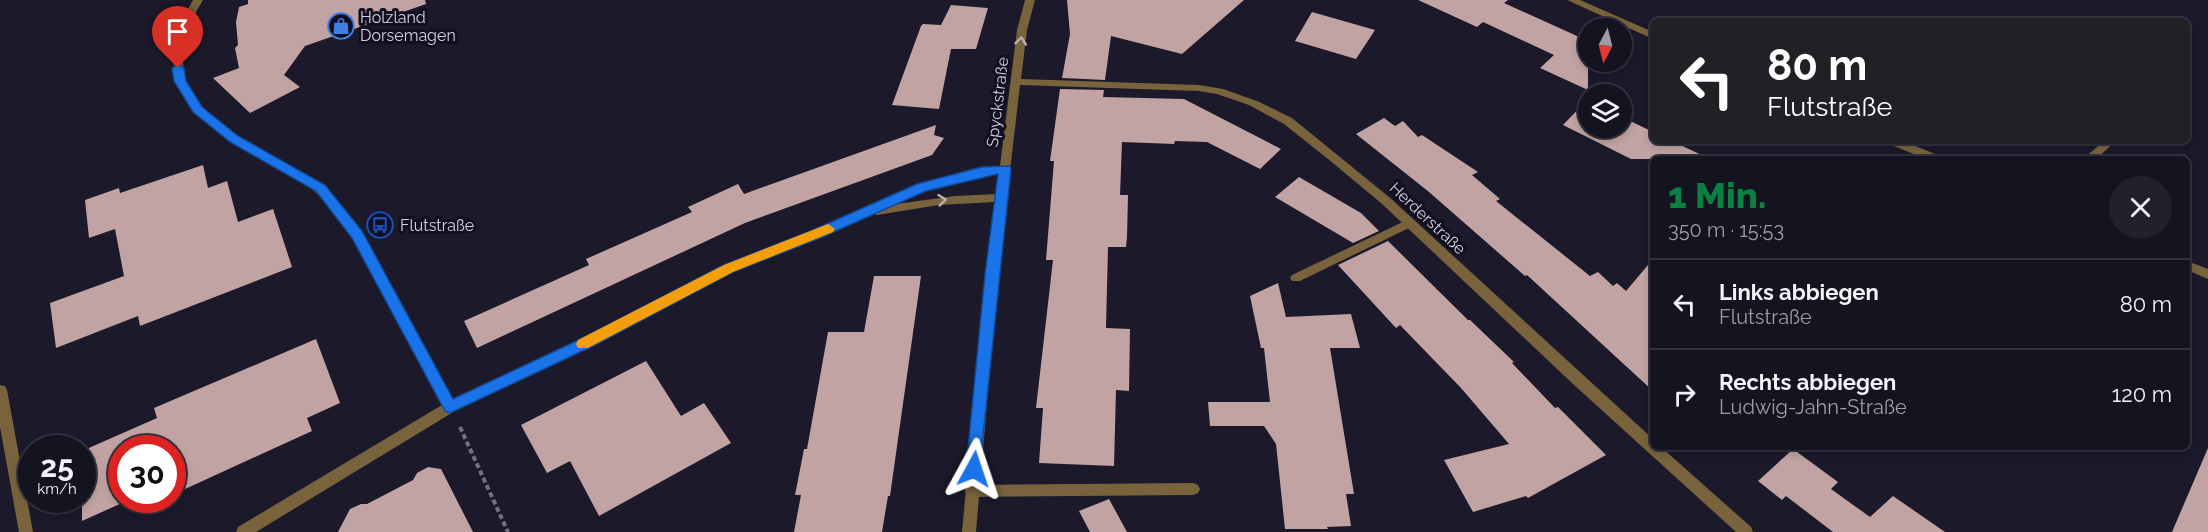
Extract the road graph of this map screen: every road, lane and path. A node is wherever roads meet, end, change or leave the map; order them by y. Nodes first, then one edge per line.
1 (198, 0) edge
2 (1030, 0) edge
3 (1572, 0) edge
4 (1650, 35) edge
5 (1017, 82) junction
6 (1900, 144) edge
7 (2107, 144) edge
8 (1929, 156) edge
9 (2093, 156) edge
10 (1005, 169) junction
11 (1002, 198) junction
12 (864, 214) junction
13 (1409, 223) junction
14 (2190, 267) edge
15 (2208, 274) edge
16 (1296, 278) dead end
17 (0, 390) edge
18 (450, 407) junction
19 (1650, 444) edge
20 (1657, 450) edge
21 (1193, 489) dead end
22 (972, 491) junction
23 (26, 532) edge
24 (243, 532) edge
25 (508, 532) edge
26 (969, 532) edge
27 (1746, 532) edge

1 - 18 street
5 -> 2 street, Spyckstraße
3 - 4 street
5 - 10 street, Spyckstraße
5 - 13 street, Herderstraße
6 - 8 street
7 - 9 street
10 - 11 street, Spyckstraße
10 - 12 street
12 -> 11 street
11 - 22 street, Spyckstraße
12 - 18 street
13 - 16 street
13 - 19 street, Herderstraße
14 - 15 street
17 - 23 street
18 - 24 street
18 - 25 path
20 - 27 street, Herderstraße
21 - 22 street
22 - 26 street, Spyckstraße

